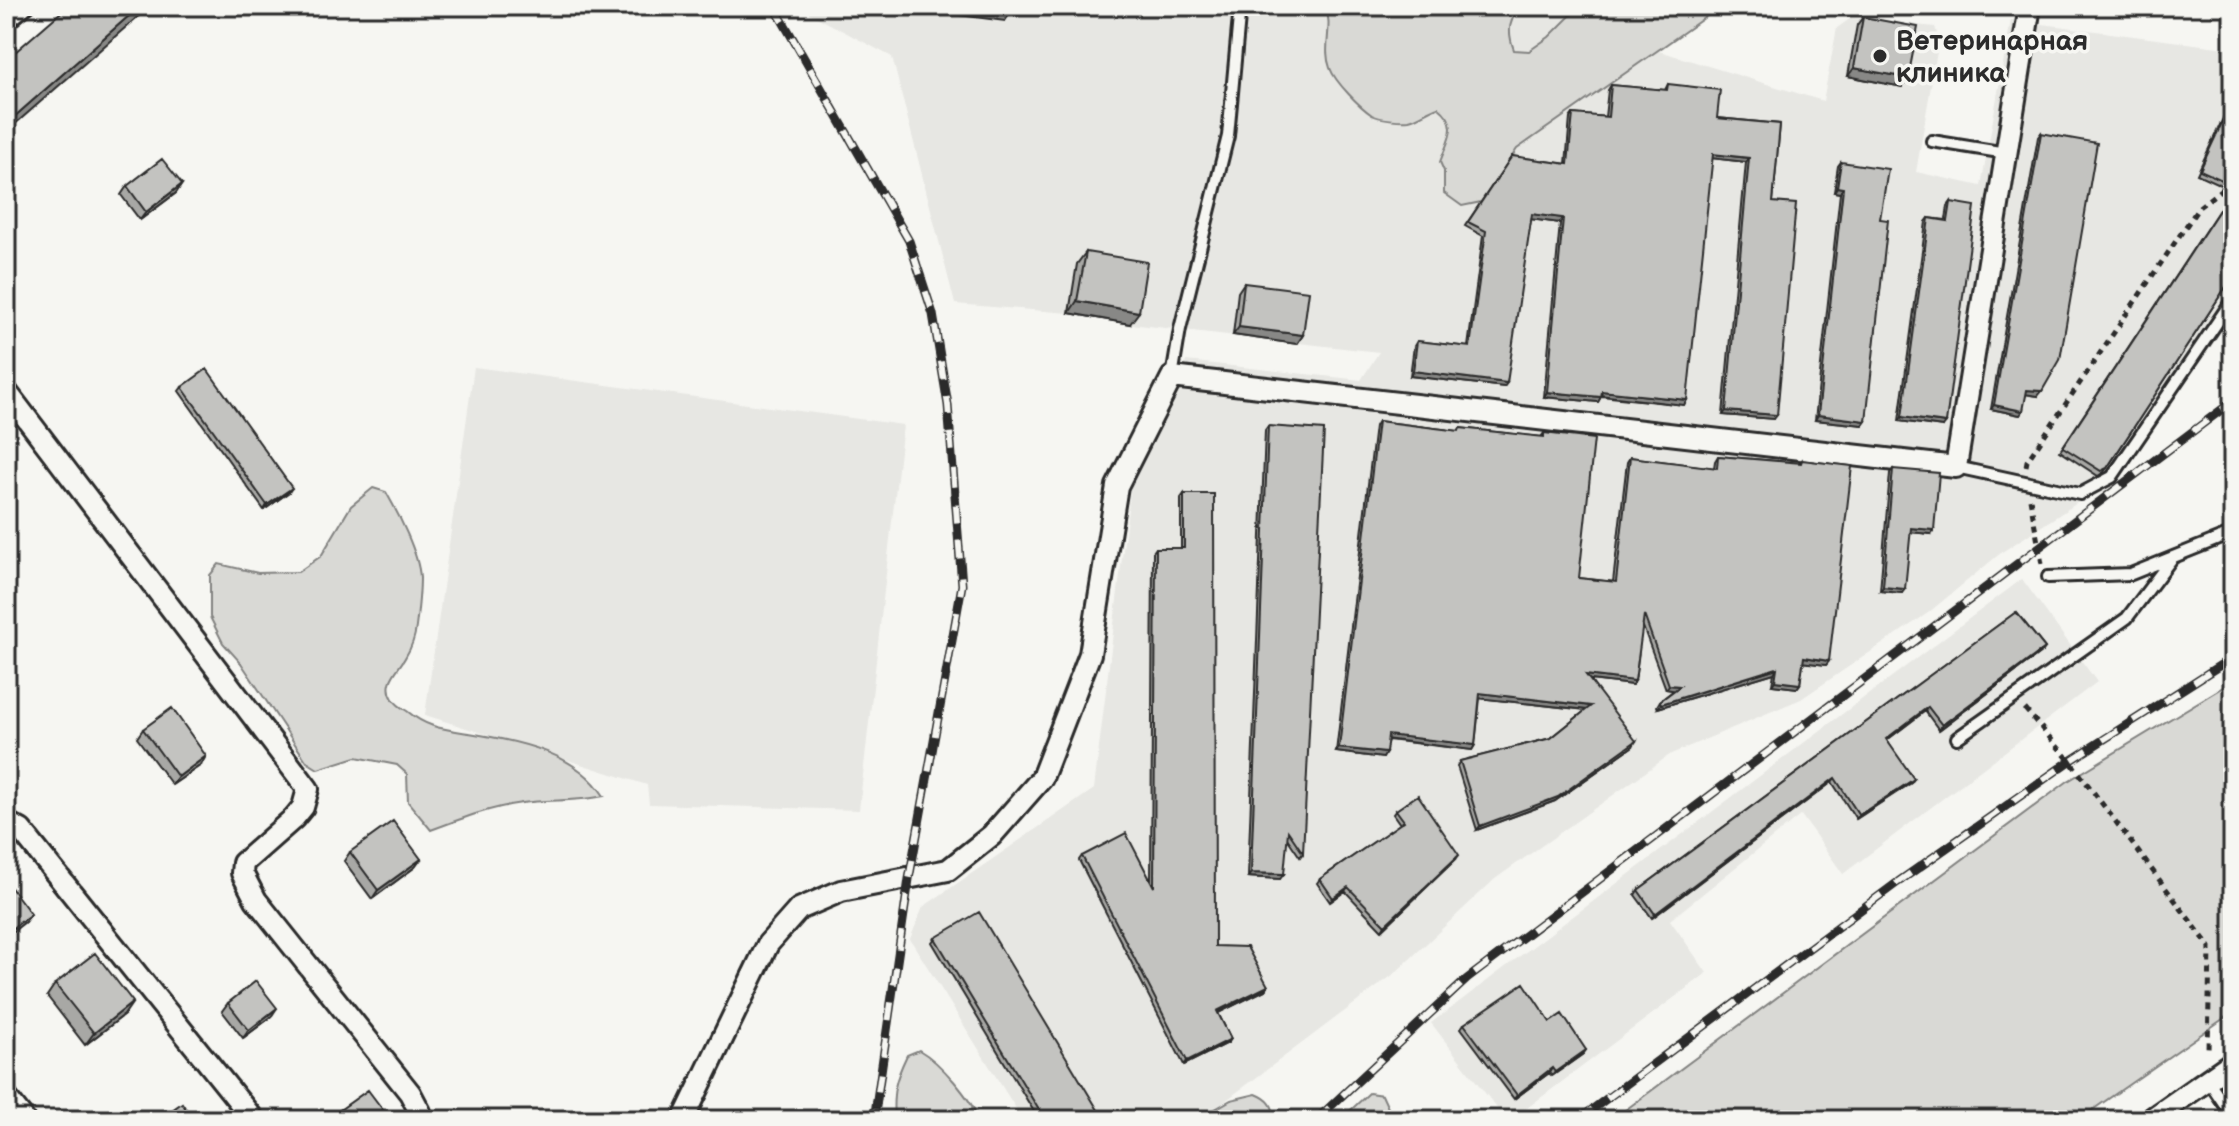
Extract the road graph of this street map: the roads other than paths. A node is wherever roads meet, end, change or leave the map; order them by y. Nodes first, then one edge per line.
1 (29, 6) edge
2 (1240, 6) edge
3 (2030, 6) edge
4 (6, 25) edge
5 (1932, 141) dead end
6 (2006, 153) junction
7 (2233, 299) edge
8 (1172, 377) junction
9 (6, 391) edge
10 (1956, 467) junction
11 (2233, 533) edge
12 (2173, 557) junction
13 (2048, 577) road end
14 (1957, 738) dead end
15 (6, 822) edge
16 (2233, 1062) edge
17 (2208, 1080) junction
18 (2233, 1117) edge
19 (254, 1120) edge
20 (419, 1120) edge
21 (683, 1120) edge
22 (2150, 1120) edge

1 - 4 lane
2 - 8 lane
3 - 6 street
5 - 6 lane
6 - 10 street
7 - 10 lane
8 - 10 street
8 - 21 street
9 - 20 street
11 - 12 lane
12 - 13 lane
12 - 14 lane
15 - 19 street
16 - 17 street
17 - 18 lane
17 - 22 street

